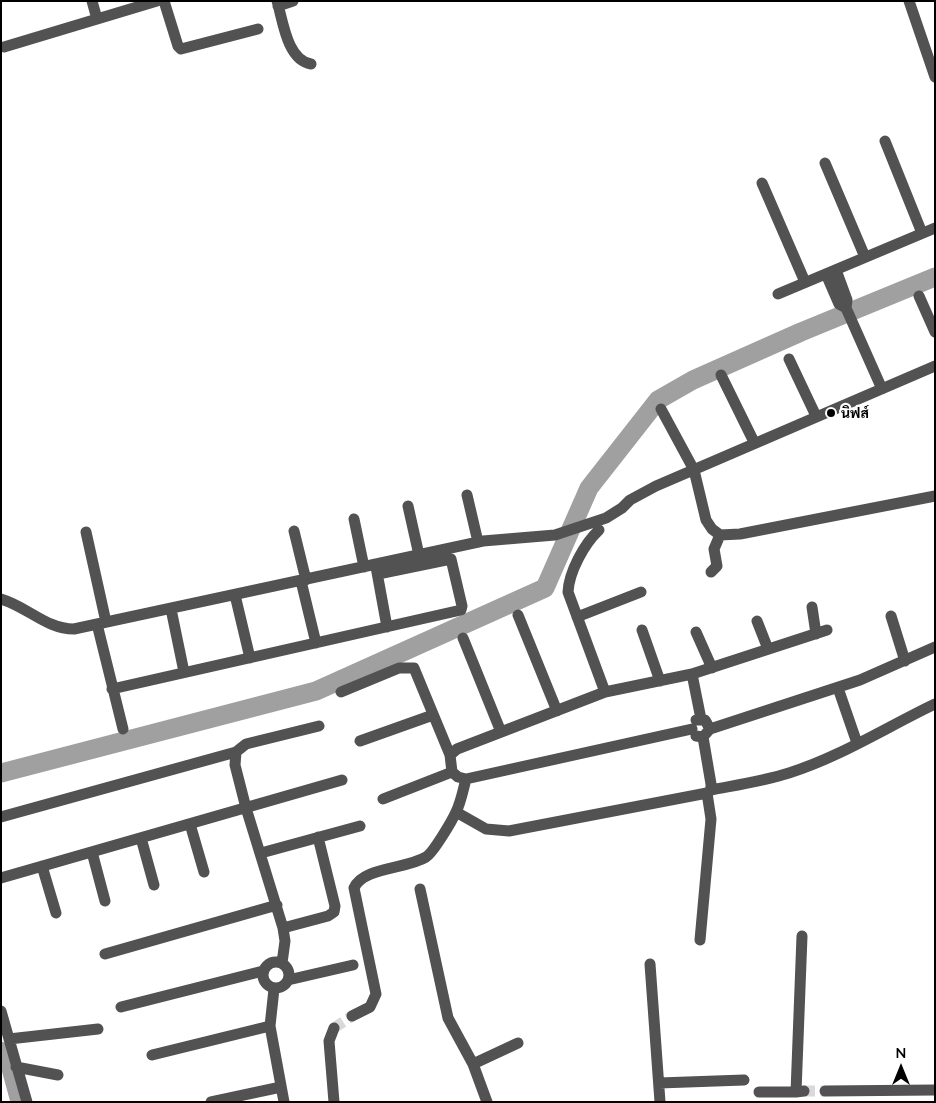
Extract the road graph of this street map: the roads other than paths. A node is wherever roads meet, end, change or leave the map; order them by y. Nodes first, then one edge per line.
1 (92, 1) edge
2 (157, 1) edge
3 (164, 1) edge
4 (293, 1) edge
5 (910, 1) edge
6 (277, 4) edge
7 (97, 19) junction
8 (258, 29) dead end
9 (929, 42) edge
10 (4, 47) dead end
11 (311, 64) dead end
12 (935, 77) edge
13 (885, 141) dead end
14 (825, 163) dead end
15 (762, 183) dead end
16 (935, 228) edge
17 (922, 233) junction
18 (865, 257) junction
19 (831, 272) junction
20 (805, 282) junction
21 (778, 294) dead end
22 (919, 296) dead end
23 (935, 332) edge
24 (789, 360) dead end
25 (935, 366) edge
26 (721, 376) dead end
27 (882, 389) junction
28 (661, 409) dead end
29 (816, 416) junction
30 (754, 442) junction
31 (694, 470) junction
32 (467, 494) dead end
33 (935, 496) edge
34 (408, 506) dead end
35 (354, 519) dead end
36 (596, 527) junction
37 (294, 531) dead end
38 (86, 532) dead end
39 (720, 535) junction
40 (478, 542) junction
41 (419, 555) junction
42 (373, 568) junction
43 (711, 572) dead end
44 (303, 580) junction
45 (641, 592) dead end
46 (235, 595) junction
47 (1, 599) edge
48 (812, 607) dead end
49 (171, 609) junction
50 (518, 616) dead end
51 (891, 616) dead end
52 (577, 617) junction
53 (758, 620) dead end
54 (101, 623) junction
55 (387, 627) junction
56 (642, 630) dead end
57 (696, 632) dead end
58 (463, 638) dead end
59 (316, 643) junction
60 (935, 647) edge
61 (768, 649) junction
62 (250, 658) junction
63 (905, 660) junction
64 (712, 668) junction
65 (184, 672) junction
66 (692, 674) junction
67 (660, 680) junction
68 (838, 688) junction
69 (112, 689) junction
70 (341, 692) dead end
71 (605, 692) junction
72 (935, 704) edge
73 (557, 711) junction
74 (433, 715) junction
75 (700, 719) junction
76 (319, 726) dead end
77 (123, 729) dead end
78 (692, 729) junction
79 (501, 732) junction
80 (706, 733) junction
81 (360, 741) dead end
82 (857, 743) junction
83 (236, 752) junction
84 (450, 755) junction
85 (452, 772) junction
86 (466, 779) junction
87 (342, 780) dead end
88 (709, 791) junction
89 (383, 799) dead end
90 (246, 808) junction
91 (456, 812) junction
92 (1, 817) edge
93 (190, 824) junction
94 (360, 826) dead end
95 (318, 837) junction
96 (141, 838) junction
97 (92, 852) junction
98 (261, 853) junction
99 (42, 866) junction
100 (204, 872) dead end
101 (1, 878) edge
102 (154, 885) dead end
103 (420, 889) dead end
104 (106, 901) dead end
105 (277, 905) junction
106 (56, 913) dead end
107 (283, 928) junction
108 (802, 936) dead end
109 (700, 940) dead end
110 (105, 954) dead end
111 (282, 963) junction
112 (352, 964) dead end
113 (650, 964) dead end
114 (263, 971) junction
115 (288, 980) junction
116 (274, 989) junction
117 (121, 1007) dead end
118 (1, 1011) edge
119 (352, 1016) tunnel mouth
120 (270, 1026) junction
121 (334, 1028) dead end
122 (98, 1029) dead end
123 (9, 1039) junction
124 (518, 1043) dead end
125 (152, 1055) dead end
126 (473, 1064) junction
127 (16, 1067) junction
128 (58, 1075) dead end
129 (744, 1080) dead end
130 (659, 1083) junction
131 (281, 1086) junction
132 (935, 1090) edge
133 (826, 1091) tunnel mouth
134 (759, 1092) dead end
135 (27, 1102) edge
136 (211, 1102) edge
137 (284, 1102) edge
138 (334, 1102) edge
139 (487, 1102) edge
140 (660, 1102) edge

1 - 7 street
2 - 7 street
3 - 8 street
4 - 6 street
5 - 9 street
6 - 11 street
7 - 10 street
9 - 12 street
13 - 17 street
14 - 18 street
15 - 20 street
16 - 17 street
17 - 18 street
18 - 19 street
19 - 20 street
19 - 27 street
20 - 21 street
22 - 23 street
24 - 29 street
25 - 27 street
26 - 30 street
27 - 29 street
28 - 31 street
29 - 30 street
30 - 31 street
31 - 36 street
31 - 39 street
32 - 40 street
33 - 39 street
34 - 41 street
35 - 42 street
36 - 40 street
36 - 52 street
37 - 44 street
38 - 54 street
39 - 43 street
40 - 41 street
41 - 42 street
42 - 44 street
42 - 55 street
42 - 55 street
44 - 46 street
44 - 59 street
45 - 52 street
46 - 49 street
46 - 62 street
47 - 54 street
48 - 61 street
49 - 54 street
49 - 65 street
50 - 73 street
51 - 63 street
52 - 71 street
53 - 61 street
54 - 69 street
55 - 59 street
56 - 67 street
57 - 64 street
58 - 79 street
59 - 62 street
60 - 63 street
61 - 64 street
62 - 65 street
63 - 68 street
64 - 66 street
65 - 69 street
66 - 67 street
66 - 75 street
67 - 71 street
68 - 80 street
68 - 82 street
69 - 77 street
70 - 74 street
71 - 73 street
72 - 82 street
73 - 79 street
74 - 81 street
74 - 84 street
75 - 78 street
75 - 80 street
76 - 83 street
78 - 80 street
78 - 86 street
79 - 84 street
80 - 88 street
82 - 88 street
83 - 90 street
83 - 92 street
84 - 85 street
85 - 86 street
85 - 89 street
86 - 91 street
87 - 90 street
88 - 91 street
88 - 109 street
90 - 93 street
90 - 98 street
91 - 119 street
93 - 96 street
93 - 100 street
94 - 95 street
95 - 98 street
95 - 107 street
96 - 97 street
96 - 102 street
97 - 99 street
97 - 104 street
98 - 105 street
99 - 101 street
99 - 106 street
103 - 126 street
105 - 107 street
105 - 110 street
107 - 111 street
108 - 134 street
111 - 114 street
111 - 115 street
112 - 115 street
113 - 130 street
114 - 116 street
114 - 117 street
115 - 116 street
116 - 120 street
118 - 123 street
120 - 125 street
120 - 131 street
121 - 138 street
122 - 123 street
123 - 127 street
124 - 126 street
126 - 139 street
127 - 128 street
127 - 135 street
129 - 130 street
130 - 140 street
131 - 136 street
131 - 137 street
132 - 133 street

